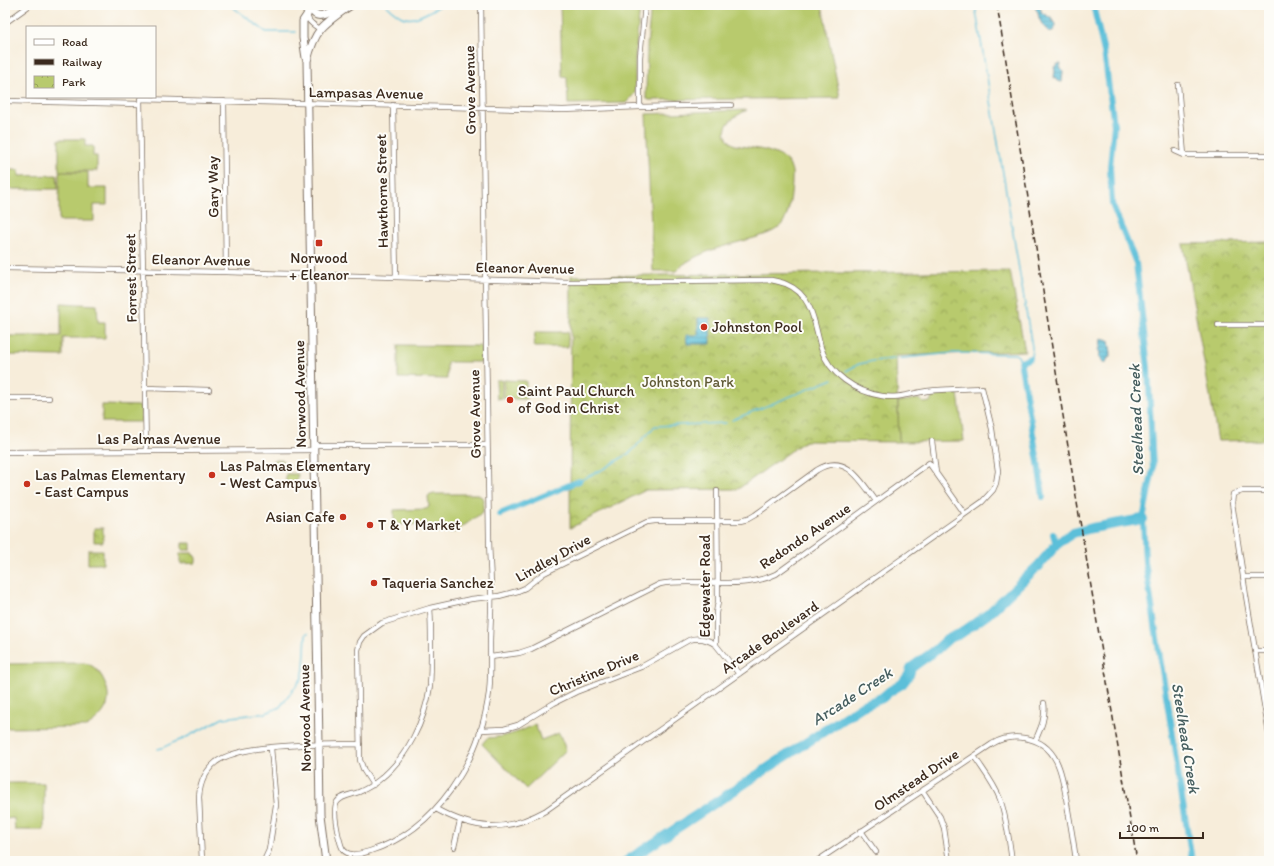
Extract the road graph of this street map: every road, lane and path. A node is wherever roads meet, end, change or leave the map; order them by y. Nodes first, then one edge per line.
1 (30, 5) edge
2 (307, 5) edge
3 (340, 5) edge
4 (351, 5) edge
5 (481, 5) edge
6 (645, 5) edge
7 (306, 15) junction
8 (5, 23) edge
9 (320, 29) junction
10 (307, 67) junction
11 (1178, 85) dead end
12 (5, 101) edge
13 (224, 101) junction
14 (308, 103) junction
15 (140, 104) junction
16 (393, 105) junction
17 (731, 105) dead end
18 (640, 107) junction
19 (482, 108) junction
20 (1175, 151) dead end
21 (1184, 155) junction
22 (1269, 155) edge
23 (5, 268) edge
24 (143, 271) junction
25 (226, 272) junction
26 (310, 275) junction
27 (396, 277) junction
28 (484, 280) junction
29 (1218, 325) dead end
30 (1269, 325) edge
31 (145, 388) junction
32 (982, 388) joint
33 (209, 390) dead end
34 (5, 398) edge
35 (49, 398) dead end
36 (932, 441) dead end
37 (487, 445) junction
38 (314, 447) junction
39 (146, 451) junction
40 (5, 452) edge
41 (936, 473) junction
42 (717, 490) dead end
43 (1269, 491) edge
44 (876, 502) junction
45 (965, 514) junction
46 (717, 521) junction
47 (1243, 577) junction
48 (1269, 577) edge
49 (718, 582) junction
50 (491, 597) junction
51 (430, 608) junction
52 (716, 645) junction
53 (1255, 651) junction
54 (1269, 651) edge
55 (491, 657) junction
56 (739, 674) junction
57 (1044, 703) dead end
58 (480, 730) junction
59 (1269, 734) edge
60 (1035, 741) junction
61 (360, 744) junction
62 (319, 745) junction
63 (271, 748) junction
64 (974, 756) junction
65 (373, 785) junction
66 (922, 790) junction
67 (436, 809) junction
68 (460, 821) junction
69 (861, 831) junction
70 (454, 847) dead end
71 (876, 852) dead end
72 (202, 861) edge
73 (264, 861) edge
74 (326, 861) edge
75 (817, 861) edge
76 (949, 861) edge
77 (1012, 861) edge
78 (1076, 861) edge

1 - 8 street
2 - 3 main road
2 - 7 street
4 - 9 main road
5 - 19 street, Grove Avenue
6 - 18 street
7 - 9 street
7 - 10 main road
9 - 10 main road, Norwood Avenue
10 - 14 main road, Norwood Avenue
11 - 21 street
12 - 15 street, Lampasas Avenue
13 - 14 street, Lampasas Avenue
13 - 15 street, Lampasas Avenue
13 - 25 street, Gary Way
14 - 16 street, Lampasas Avenue
14 - 26 main road, Norwood Avenue
15 - 24 street, Forrest Street
16 - 19 street, Lampasas Avenue
16 - 27 street, Hawthorne Street
17 - 18 street, Lampasas Avenue
18 - 19 street, Lampasas Avenue
19 - 28 street, Grove Avenue
20 - 21 street
21 - 22 street
23 - 24 street, Eleanor Avenue
24 - 25 street, Eleanor Avenue
24 - 31 street, Forrest Street
25 - 26 street, Eleanor Avenue
26 - 27 street, Eleanor Avenue
26 - 38 main road, Norwood Avenue
27 - 28 street, Eleanor Avenue
28 - 32 street, Eleanor Avenue
28 - 37 street, Grove Avenue
29 - 30 street
31 - 33 street
31 - 39 street, Forrest Street
32 - 45 street, Arcade Boulevard
34 - 35 street
36 - 41 street
37 - 38 street, Las Palmas Avenue
37 - 50 street, Grove Avenue
38 - 39 street, Las Palmas Avenue
38 - 62 main road, Norwood Avenue
39 - 40 street, Las Palmas Avenue
41 - 44 street, Redondo Avenue
41 - 45 street
42 - 46 street, Edgewater Road
43 - 47 street
44 - 46 street, Lindley Drive
44 - 49 street, Redondo Avenue
45 - 56 street, Arcade Boulevard
46 - 49 street, Edgewater Road
46 - 50 street, Lindley Drive
47 - 48 street
47 - 53 street
49 - 52 street, Edgewater Road
49 - 55 street, Redondo Avenue
50 - 51 street, Lindley Drive
50 - 55 street, Grove Avenue
51 - 61 street, Lindley Drive
51 - 65 street
52 - 56 street, Edgewater Road
52 - 58 street, Christine Drive
53 - 54 street
53 - 59 street
55 - 58 street, Grove Avenue
56 - 68 street, Arcade Boulevard
57 - 60 street
58 - 67 street, Grove Avenue
60 - 64 street, Olmstead Drive
60 - 78 street
61 - 62 street
61 - 65 street, Lindley Drive
62 - 63 street
62 - 74 main road, Norwood Avenue
63 - 72 street
63 - 73 street
64 - 66 street, Olmstead Drive
64 - 77 street
65 - 67 street
66 - 69 street, Olmstead Drive
66 - 76 street
67 - 68 street, Arcade Boulevard
68 - 70 street
69 - 71 street
69 - 75 street, Olmstead Drive

